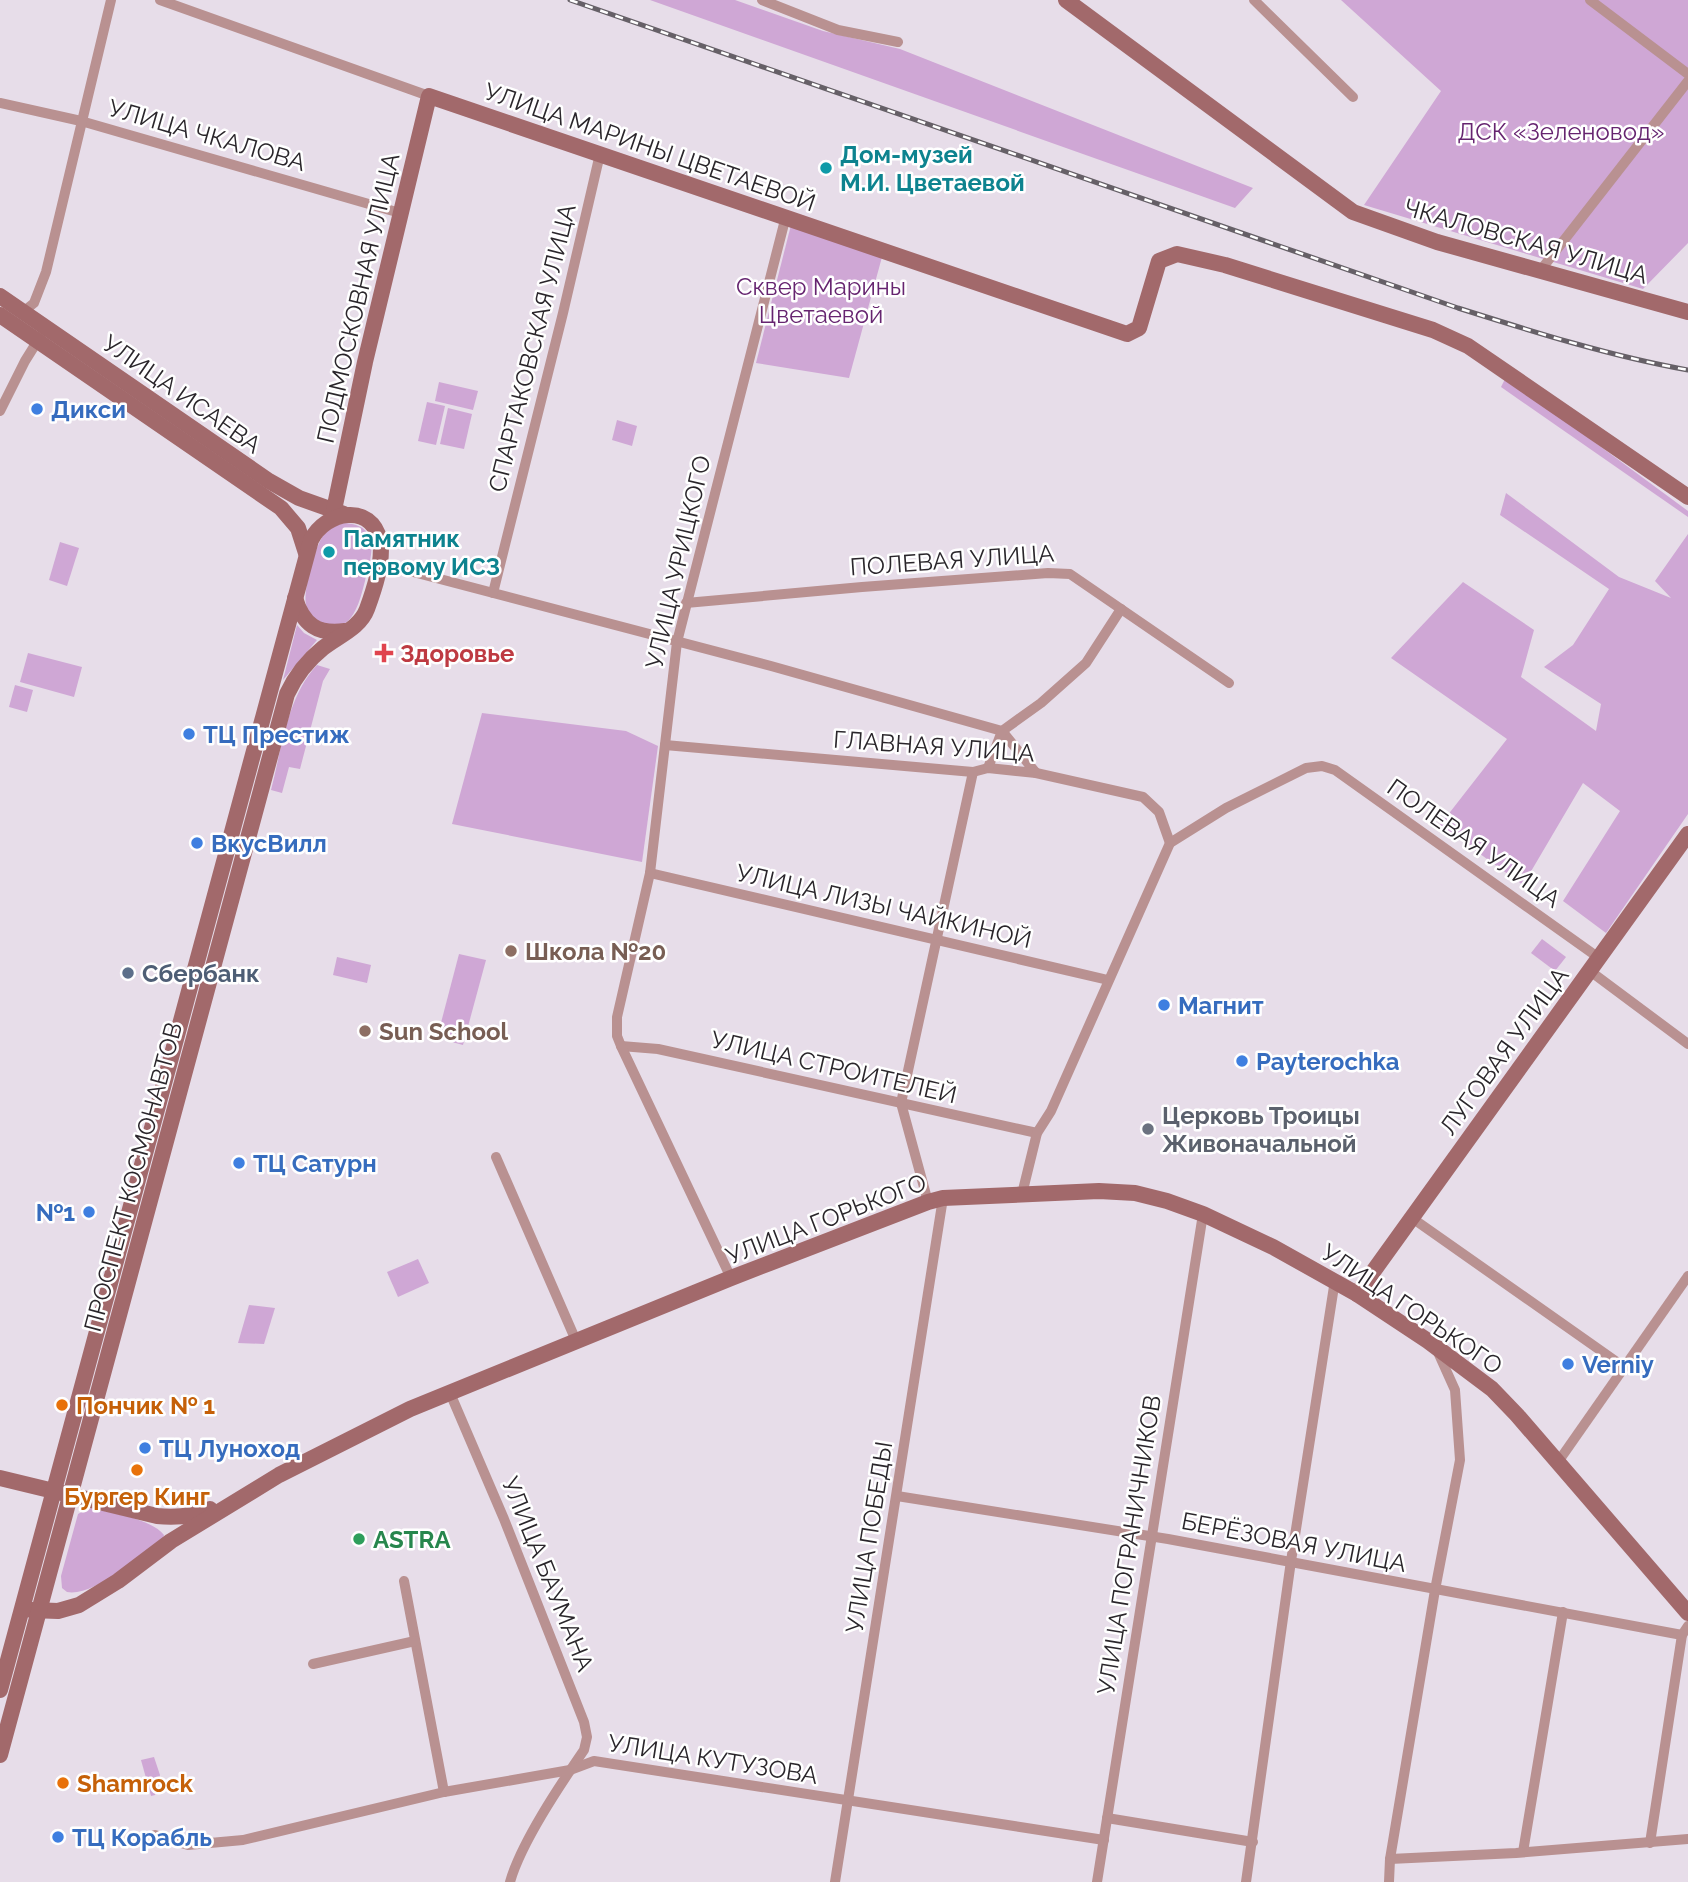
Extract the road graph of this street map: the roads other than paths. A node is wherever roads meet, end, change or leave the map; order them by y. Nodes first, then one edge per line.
1 (111, 0) edge
2 (160, 0) edge
3 (762, 0) edge
4 (1066, 0) edge
5 (1254, 0) edge
6 (1590, 0) edge
7 (898, 42) dead end
8 (1688, 74) edge
9 (1688, 81) edge
10 (429, 96) junction
11 (1353, 97) dead end
12 (0, 103) edge
13 (81, 121) junction
14 (600, 154) junction
15 (400, 213) junction
16 (786, 216) junction
17 (1540, 271) junction
18 (0, 296) edge
19 (1685, 308) edge
20 (23, 312) junction
21 (0, 315) edge
22 (42, 334) junction
23 (0, 411) edge
24 (1688, 497) edge
25 (340, 512) junction
26 (306, 555) junction
27 (379, 563) junction
28 (493, 593) junction
29 (295, 598) junction
30 (686, 603) junction
31 (1121, 609) junction
32 (345, 631) junction
33 (677, 642) junction
34 (1229, 683) dead end
35 (1002, 731) junction
36 (665, 745) junction
37 (988, 768) junction
38 (973, 772) junction
39 (1036, 773) junction
40 (1688, 834) edge
41 (1170, 843) junction
42 (650, 873) junction
43 (937, 939) junction
44 (1595, 964) junction
45 (1108, 980) junction
46 (1688, 1044) edge
47 (621, 1046) junction
48 (901, 1103) junction
49 (1037, 1133) junction
50 (496, 1157) dead end
51 (1022, 1194) junction
52 (935, 1200) junction
53 (1203, 1214) junction
54 (1412, 1218) junction
55 (1688, 1276) edge
56 (731, 1278) junction
57 (1335, 1280) junction
58 (1357, 1294) junction
59 (578, 1343) junction
60 (1436, 1347) junction
61 (1624, 1367) junction
62 (450, 1393) junction
63 (1558, 1462) junction
64 (0, 1478) edge
65 (54, 1492) junction
66 (248, 1493) junction
67 (70, 1496) junction
68 (897, 1496) junction
69 (157, 1516) junction
70 (1152, 1536) junction
71 (171, 1541) junction
72 (1291, 1561) junction
73 (404, 1581) dead end
74 (1435, 1590) junction
75 (22, 1608) junction
76 (39, 1612) junction
77 (1563, 1612) junction
78 (1688, 1613) edge
79 (1685, 1630) edge
80 (415, 1641) junction
81 (313, 1664) dead end
82 (0, 1690) edge
83 (0, 1755) edge
84 (570, 1770) junction
85 (444, 1792) junction
86 (847, 1800) junction
87 (1107, 1818) junction
88 (155, 1835) dead end
89 (1688, 1839) edge
90 (1104, 1840) junction
91 (1253, 1842) junction
92 (1650, 1843) junction
93 (1523, 1852) junction
94 (1390, 1859) junction
95 (510, 1882) edge
96 (835, 1882) edge
97 (1097, 1882) edge
98 (1246, 1882) edge
99 (1390, 1882) edge

1 - 13 street
2 - 10 street, УЛИЦА МАРИНЫ ЦВЕТАЕВОЙ
3 - 7 street
4 - 17 main road, ЧКАЛОВСКАЯ УЛИЦА
5 - 11 street
6 - 8 street
9 - 17 street
10 - 14 main road, УЛИЦА МАРИНЫ ЦВЕТАЕВОЙ
10 - 15 main road, ПОДМОСКОВНАЯ УЛИЦА
12 - 13 street, УЛИЦА ЧКАЛОВА
13 - 15 street, УЛИЦА ЧКАЛОВА
13 - 20 street
14 - 16 main road, УЛИЦА МАРИНЫ ЦВЕТАЕВОЙ
14 - 28 street, СПАРТАКОВСКАЯ УЛИЦА
15 - 25 main road, ПОДМОСКОВНАЯ УЛИЦА
16 - 24 main road, УЛИЦА МАРИНЫ ЦВЕТАЕВОЙ
16 - 30 street, УЛИЦА УРИЦКОГО
17 - 19 main road, ЧКАЛОВСКАЯ УЛИЦА
18 - 20 main road, УЛИЦА ИСАЕВА
20 - 22 main road, УЛИЦА ИСАЕВА
21 - 22 main road, УЛИЦА ИСАЕВА
22 - 23 street
22 - 25 main road, УЛИЦА ИСАЕВА
22 - 26 main road, УЛИЦА ИСАЕВА
25 - 26 main road, ПРОСПЕКТ КОСМОНАВТОВ
25 - 27 main road, ПРОСПЕКТ КОСМОНАВТОВ
26 - 29 main road, ПРОСПЕКТ КОСМОНАВТОВ
27 - 28 street
27 - 32 main road, ПРОСПЕКТ КОСМОНАВТОВ
28 - 33 street
29 - 32 main road
29 - 65 main road, ПРОСПЕКТ КОСМОНАВТОВ
30 - 31 street, ПОЛЕВАЯ УЛИЦА
30 - 33 street, УЛИЦА УРИЦКОГО
31 - 34 street, ПОЛЕВАЯ УЛИЦА
31 - 35 street
32 - 67 main road, ПРОСПЕКТ КОСМОНАВТОВ
33 - 35 street
33 - 36 street, УЛИЦА УРИЦКОГО
35 - 37 street
35 - 39 street
36 - 38 street, ГЛАВНАЯ УЛИЦА
36 - 42 street, УЛИЦА УРИЦКОГО
37 - 38 street, ГЛАВНАЯ УЛИЦА
37 - 39 street, ГЛАВНАЯ УЛИЦА
38 - 43 street
39 - 41 street, ГЛАВНАЯ УЛИЦА
40 - 44 main road, ЛУГОВАЯ УЛИЦА
41 - 44 street, ПОЛЕВАЯ УЛИЦА
41 - 45 street
42 - 43 street, УЛИЦА ЛИЗЫ ЧАЙКИНОЙ
42 - 47 street, УЛИЦА УРИЦКОГО
43 - 45 street, УЛИЦА ЛИЗЫ ЧАЙКИНОЙ
43 - 48 street
44 - 46 street, ПОЛЕВАЯ УЛИЦА
44 - 54 main road, ЛУГОВАЯ УЛИЦА
45 - 49 street
47 - 48 street, УЛИЦА СТРОИТЕЛЕЙ
47 - 56 street
48 - 49 street, УЛИЦА СТРОИТЕЛЕЙ
48 - 52 street
49 - 51 street
50 - 59 street
51 - 52 main road, УЛИЦА ГОРЬКОГО
51 - 53 main road, УЛИЦА ГОРЬКОГО
52 - 56 main road, УЛИЦА ГОРЬКОГО
52 - 68 street, УЛИЦА ПОБЕДЫ
53 - 57 main road, УЛИЦА ГОРЬКОГО
53 - 70 street, УЛИЦА ПОГРАНИЧНИКОВ
54 - 58 main road, ЛУГОВАЯ УЛИЦА
54 - 61 street
55 - 61 street
56 - 59 main road, УЛИЦА ГОРЬКОГО
57 - 58 main road, УЛИЦА ГОРЬКОГО
57 - 72 street
58 - 60 main road, УЛИЦА ГОРЬКОГО
59 - 62 main road, УЛИЦА ГОРЬКОГО
60 - 63 main road, УЛИЦА ГОРЬКОГО
60 - 74 street
61 - 63 street
62 - 66 main road, УЛИЦА ГОРЬКОГО
62 - 84 street, УЛИЦА БАУМАНА
63 - 78 main road, УЛИЦА ГОРЬКОГО
64 - 65 main road
65 - 67 main road
65 - 75 main road, ПРОСПЕКТ КОСМОНАВТОВ
66 - 69 main road
66 - 71 main road
67 - 69 main road
67 - 76 main road, ПРОСПЕКТ КОСМОНАВТОВ
68 - 70 street, БЕРЁЗОВАЯ УЛИЦА
68 - 86 street, УЛИЦА ПОБЕДЫ
69 - 71 main road
70 - 72 street, БЕРЁЗОВАЯ УЛИЦА
70 - 87 street, УЛИЦА ПОГРАНИЧНИКОВ
71 - 76 main road
72 - 74 street, БЕРЁЗОВАЯ УЛИЦА
72 - 91 street
73 - 80 street
74 - 77 street, БЕРЁЗОВАЯ УЛИЦА
74 - 94 street
75 - 76 main road
75 - 82 main road, ПРОСПЕКТ КОСМОНАВТОВ
76 - 83 main road, ПРОСПЕКТ КОСМОНАВТОВ
77 - 79 street, БЕРЁЗОВАЯ УЛИЦА
77 - 93 street
79 - 92 street
80 - 81 street
80 - 85 street
84 - 85 street, УЛИЦА КУТУЗОВА
84 - 86 street, УЛИЦА КУТУЗОВА
84 - 95 street, УЛИЦА БАУМАНА
85 - 88 street, УЛИЦА КУТУЗОВА
86 - 90 street, УЛИЦА КУТУЗОВА
86 - 96 street, УЛИЦА ПОБЕДЫ
87 - 90 street, УЛИЦА ПОГРАНИЧНИКОВ
87 - 91 street
89 - 92 street
90 - 97 street, УЛИЦА ПОГРАНИЧНИКОВ
91 - 98 street
92 - 93 street
93 - 94 street
94 - 99 street

